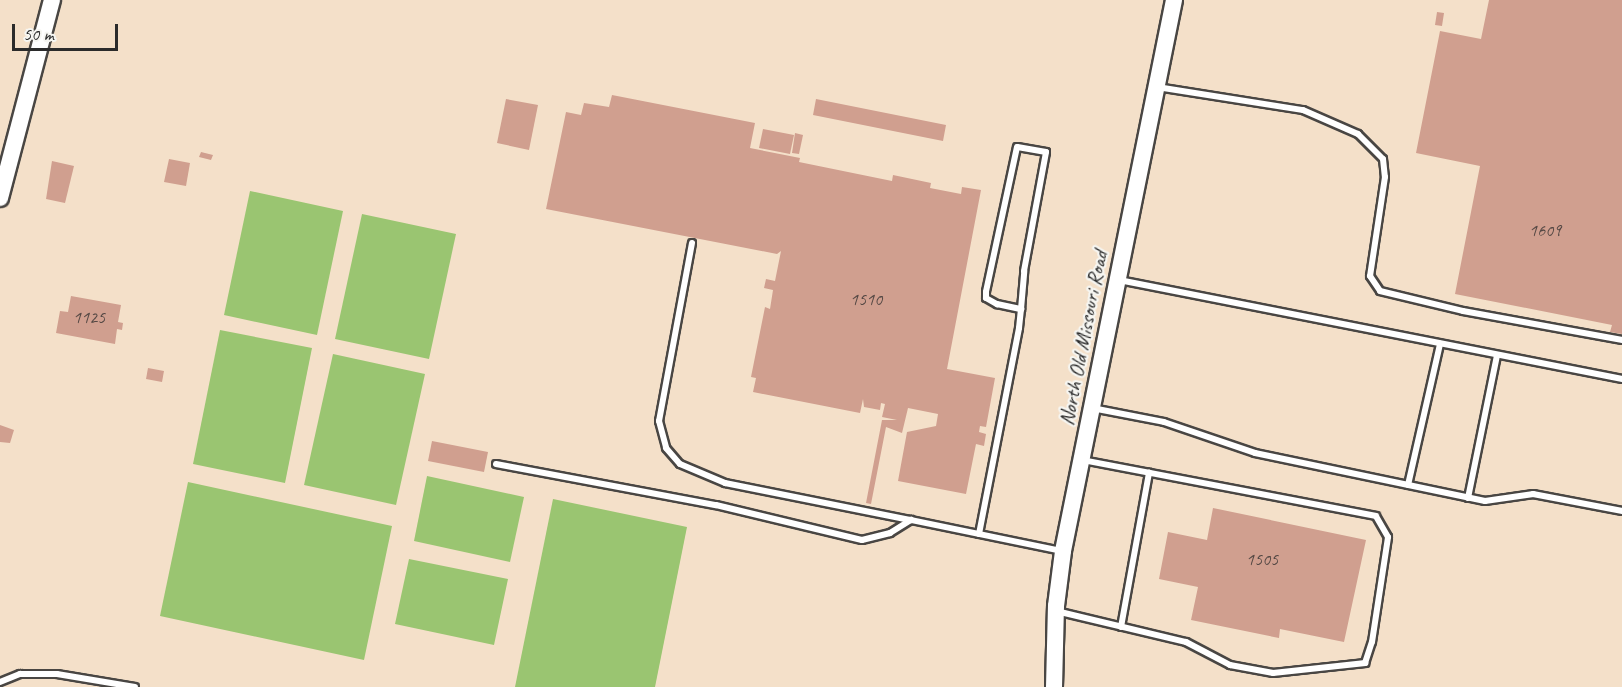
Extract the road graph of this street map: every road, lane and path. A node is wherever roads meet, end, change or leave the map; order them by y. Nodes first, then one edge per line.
1 (52, 0) edge
2 (1174, 0) edge
3 (1157, 87) junction
4 (0, 198) edge
5 (692, 243) dead end
6 (1118, 280) junction
7 (1021, 309) junction
8 (1622, 340) edge
9 (1440, 344) junction
10 (1497, 356) junction
11 (1622, 379) edge
12 (1092, 407) junction
13 (1081, 459) junction
14 (496, 464) dead end
15 (1149, 473) junction
16 (1408, 485) junction
17 (1468, 498) junction
18 (1622, 511) edge
19 (912, 520) junction
20 (979, 534) junction
21 (1063, 551) junction
22 (1055, 611) junction
23 (1121, 627) junction
24 (0, 682) edge
25 (135, 687) edge
26 (1054, 687) edge

1 - 4 main road
2 - 3 main road, North Old Missouri Road
3 - 6 main road, North Old Missouri Road
3 - 8 lane
5 - 19 lane
6 - 9 lane
6 - 12 main road, North Old Missouri Road
7 - 7 lane
7 - 20 lane
9 - 10 lane
9 - 16 lane
10 - 11 lane
10 - 17 lane
12 - 13 main road, North Old Missouri Road
12 - 16 lane
13 - 15 lane
13 - 21 main road, North Old Missouri Road
14 - 19 lane
15 - 23 lane
15 - 23 lane
16 - 17 lane
17 - 18 lane
19 - 20 lane
20 - 21 lane
21 - 22 main road, North Old Missouri Road
22 - 23 lane
22 - 26 main road, North Old Missouri Road
24 - 25 lane

